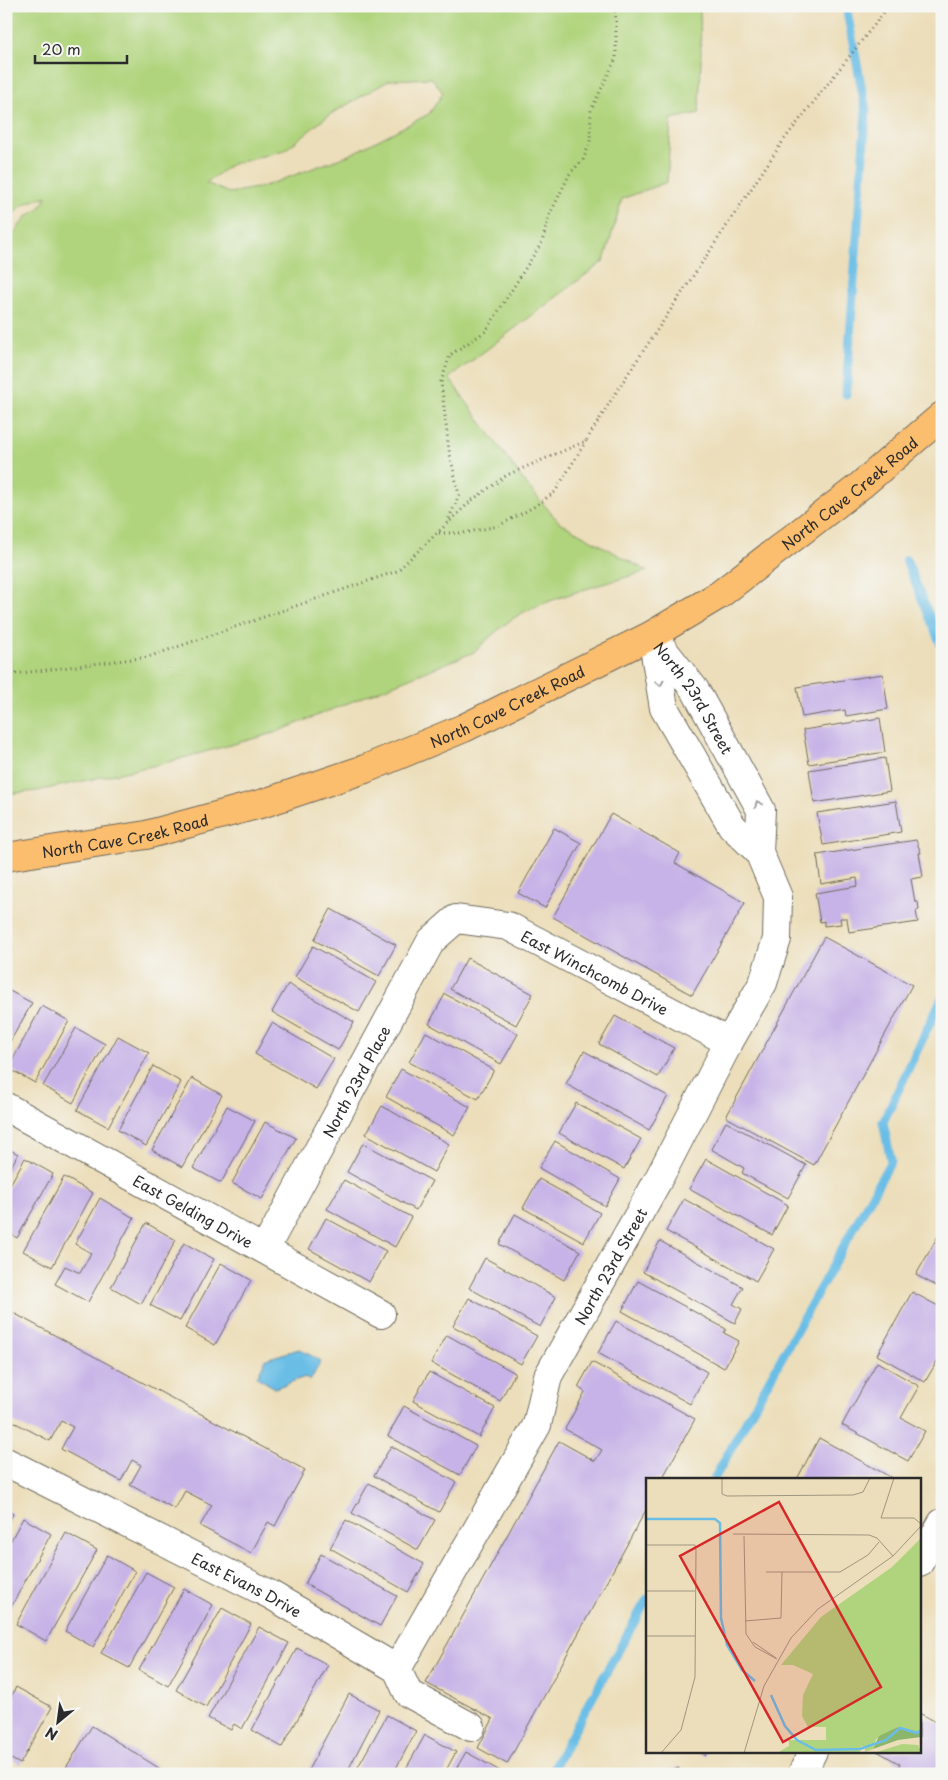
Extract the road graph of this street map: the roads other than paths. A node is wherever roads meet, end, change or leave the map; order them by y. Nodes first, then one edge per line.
1 (942, 416) edge
2 (652, 635) junction
3 (759, 852) junction
4 (6, 857) edge
5 (456, 919) joint
6 (729, 1042) junction
7 (6, 1107) edge
8 (265, 1248) junction
9 (381, 1314) dead end
10 (6, 1462) edge
11 (942, 1524) edge
12 (920, 1561) edge
13 (397, 1669) junction
14 (471, 1728) dead end
15 (813, 1752) edge
16 (802, 1774) edge

1 - 2 main road, North Cave Creek Road
2 -> 3 street, North 23rd Street
3 -> 2 street, North 23rd Street
2 - 4 main road, North Cave Creek Road
3 - 6 street, North 23rd Street
5 - 6 street, East Winchcomb Drive
5 - 8 street, North 23rd Place
6 - 13 street, North 23rd Street
7 - 8 street, East Gelding Drive
8 - 9 street, East Gelding Drive
10 - 13 street, East Evans Drive
11 - 12 street
13 - 14 street
15 - 16 street

